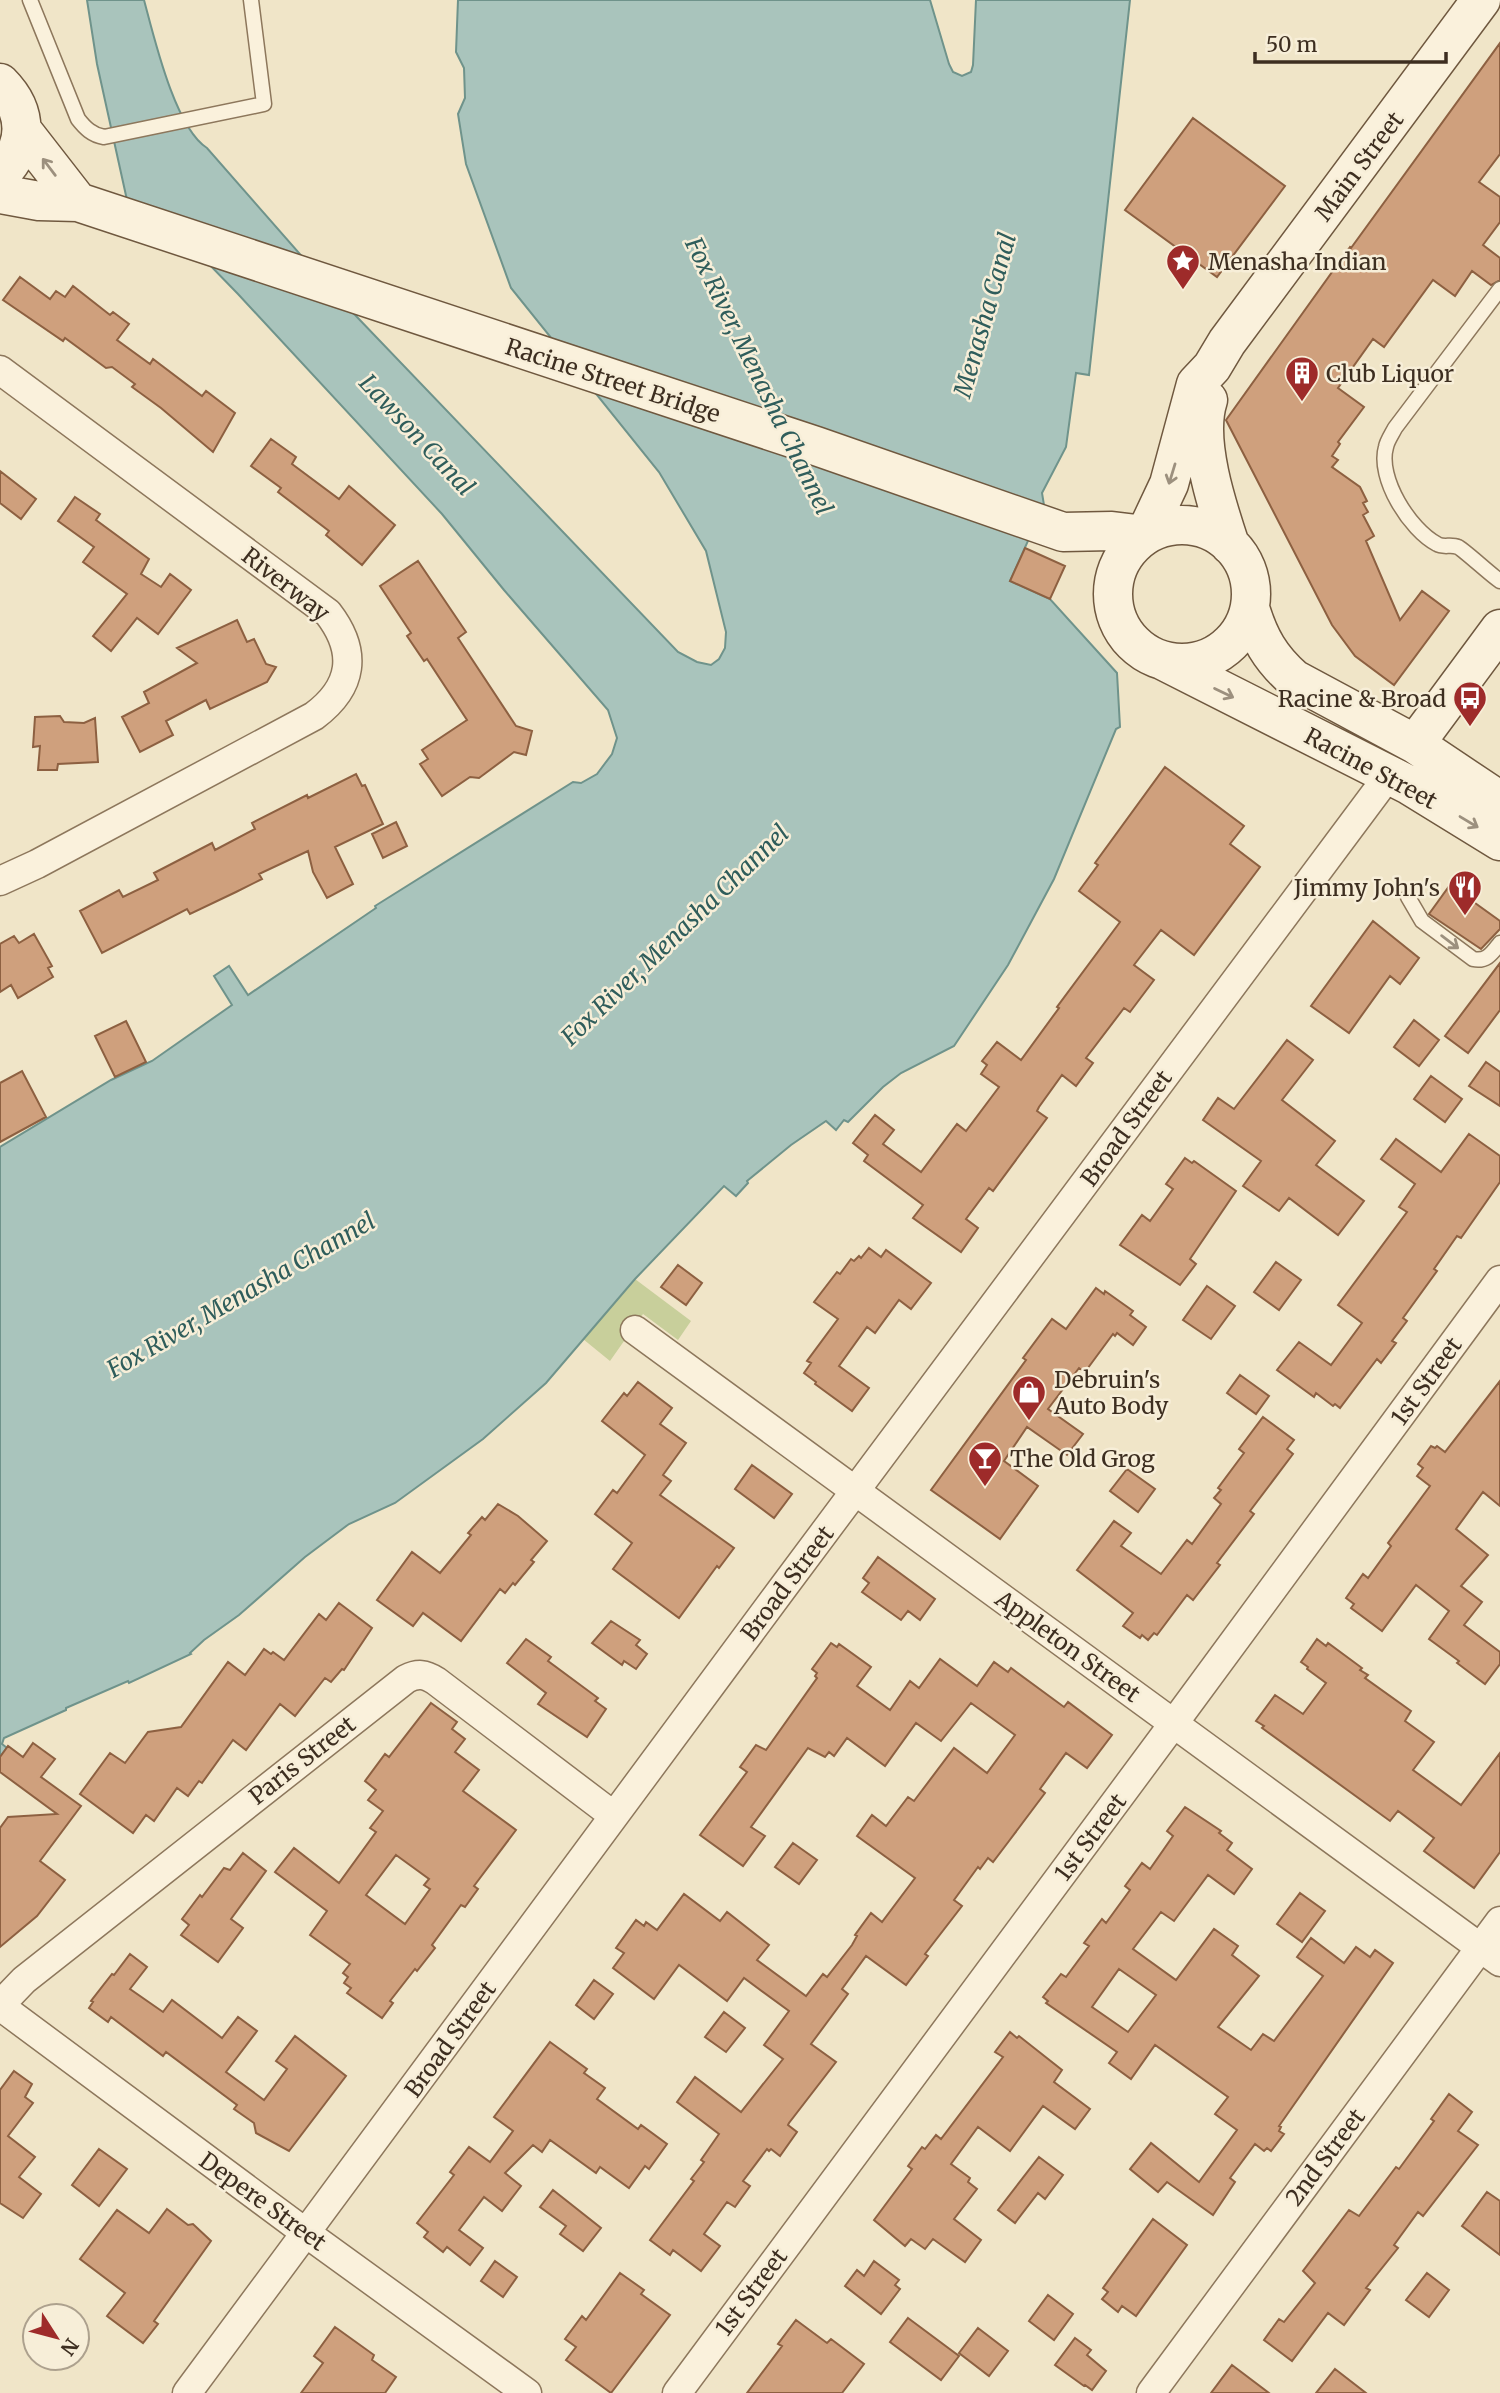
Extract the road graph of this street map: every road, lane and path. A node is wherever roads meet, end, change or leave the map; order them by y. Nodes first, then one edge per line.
1 (30, 0) edge
2 (251, 0) edge
3 (1481, 0) edge
4 (0, 83) edge
5 (22, 130) junction
6 (0, 176) edge
7 (0, 194) edge
8 (78, 202) junction
9 (1500, 289) edge
10 (1212, 367) junction
11 (0, 370) edge
12 (1063, 532) junction
13 (1145, 535) junction
14 (1230, 545) junction
15 (1500, 582) edge
16 (1112, 594) junction
17 (1250, 608) junction
18 (1500, 629) edge
19 (1164, 661) junction
20 (1415, 744) junction
21 (1390, 775) junction
22 (1500, 801) edge
23 (1500, 841) edge
24 (0, 881) edge
25 (1408, 897) dead end
26 (1500, 943) edge
27 (1500, 1280) edge
28 (635, 1329) dead end
29 (857, 1492) junction
30 (1174, 1723) junction
31 (614, 1816) junction
32 (1500, 1921) edge
33 (1490, 1955) edge
34 (0, 2006) edge
35 (306, 2233) junction
36 (187, 2393) edge
37 (527, 2393) edge
38 (677, 2393) edge
39 (1151, 2393) edge

1 - 2 lane
3 - 10 main road, Main Street
4 - 5 main road
5 - 6 main road
8 -> 5 main road
7 - 8 main road
8 - 12 main road, Racine Street Bridge
9 - 15 lane
10 -> 13 main road, Main Street
10 - 14 main road, Main Street
11 - 24 street, Riverway
12 - 13 main road
12 - 16 main road
13 - 14 main road
13 - 16 main road
14 - 17 main road
16 - 19 main road
17 - 19 main road
17 - 20 main road, Racine Street
18 - 20 main road
19 -> 21 main road, Racine Street
20 - 22 main road, Racine Street
21 -> 23 main road, Racine Street
21 - 29 street, Broad Street
25 -> 26 lane
27 - 30 street, 1st Street
28 - 29 street, Appleton Street
29 - 30 street, Appleton Street
29 - 31 street, Broad Street
30 - 33 street, Appleton Street
30 - 38 street, 1st Street
31 - 34 street, Paris Street
31 - 35 street, Broad Street
32 - 33 street, 2nd Street
33 - 39 street, 2nd Street
34 - 35 street, Depere Street
35 - 36 street, Broad Street
35 - 37 street, Depere Street

